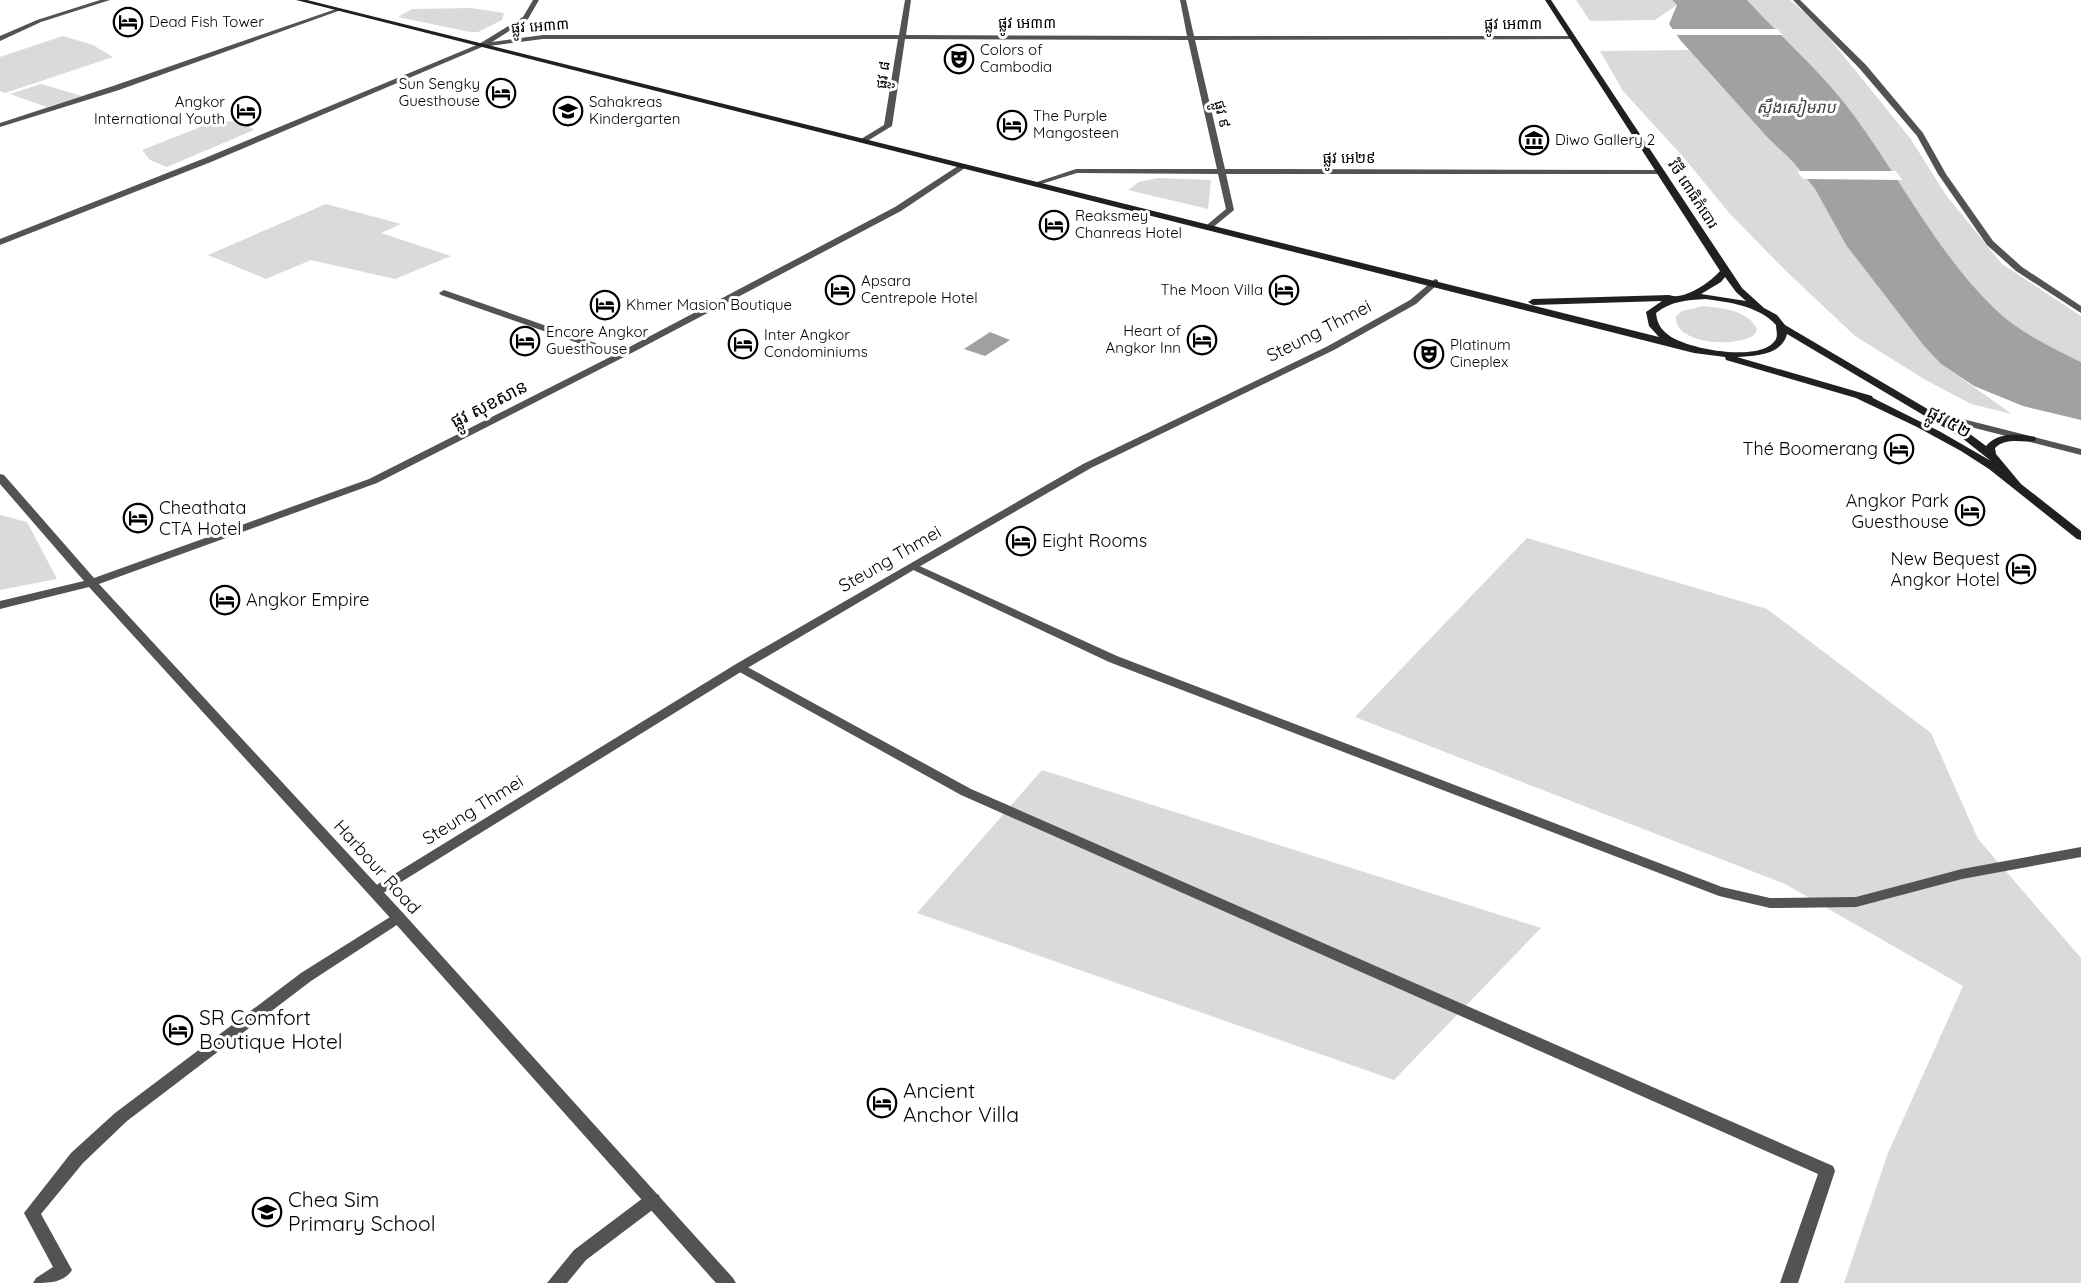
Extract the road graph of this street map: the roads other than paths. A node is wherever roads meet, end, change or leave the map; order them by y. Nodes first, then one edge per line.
1 (107, 0) edge
2 (299, 0) edge
3 (536, 0) edge
4 (908, 0) edge
5 (1183, 0) edge
6 (1548, 0) edge
7 (1796, 0) edge
8 (338, 10) junction
9 (902, 36) junction
10 (1191, 37) junction
11 (1573, 38) junction
12 (0, 39) edge
13 (481, 45) junction
14 (0, 125) edge
15 (864, 141) junction
16 (964, 166) junction
17 (1221, 171) junction
18 (1661, 172) junction
19 (1038, 183) junction
20 (1210, 226) junction
21 (0, 242) edge
22 (1725, 271) junction
23 (1435, 282) junction
24 (444, 292) dead end
25 (1687, 297) junction
26 (1676, 298) junction
27 (1515, 302) junction
28 (1760, 309) junction
29 (2081, 310) edge
30 (1780, 326) junction
31 (1676, 344) junction
32 (1713, 354) junction
33 (621, 355) junction
34 (1860, 396) junction
35 (1927, 413) junction
36 (2031, 439) junction
37 (2081, 452) edge
38 (1991, 455) junction
39 (0, 477) edge
40 (2017, 485) junction
41 (2081, 537) edge
42 (913, 566) junction
43 (92, 583) junction
44 (0, 605) edge
45 (740, 667) junction
46 (2081, 852) edge
47 (375, 892) junction
48 (398, 917) junction
49 (653, 1200) junction
50 (42, 1283) edge
51 (556, 1283) edge
52 (727, 1283) edge
53 (1789, 1283) edge

1 - 12 street
2 - 8 main road
3 - 13 street
4 - 9 street, ផ្លូវ ៨
5 - 10 street, ផ្លូវ ៩
6 - 11 main road, វិថី ពោធិកំបោរ
7 - 29 street
8 - 13 main road
8 - 14 street
9 - 10 street, ផ្លូវ អេ៣៣
9 - 13 street, ផ្លូវ អេ៣៣
9 - 15 street, ផ្លូវ ៨
10 - 11 street, ផ្លូវ អេ៣៣
10 - 17 street, ផ្លូវ ៩
11 - 18 main road, វិថី ពោធិកំបោរ
13 - 15 main road
13 - 21 street
15 - 16 main road
16 - 19 main road
16 - 33 street, ផ្លូវ សុខសាន
17 - 18 street, ផ្លូវ អេ២៩
17 - 19 street, ផ្លូវ អេ២៩
17 - 20 street, ផ្លូវ ៩
18 - 22 main road, វិថី ពោធិកំបោរ
19 - 20 main road
20 - 23 main road
22 - 25 main road
22 - 28 main road, វិថី ពោធិកំបោរ
23 - 27 main road
23 - 42 street, Steung Thmei
24 - 33 street
25 - 26 main road
25 - 28 main road
26 - 27 main road
26 - 31 main road
27 - 31 main road
28 - 30 main road, វិថី ពោធិកំបោរ
30 - 32 main road
30 - 35 main road, ផ្លូវ ៥២
31 - 32 main road
32 - 34 main road
33 - 43 street, ផ្លូវ សុខសាន
34 - 35 main road
34 - 40 main road, ផ្លូវ ៥២
35 - 36 street
35 - 38 main road, ផ្លូវ ៥២
36 - 37 street
36 - 38 main road
38 - 40 main road, ផ្លូវ ៥២
39 - 43 street, Harbour Road
40 - 41 main road, ផ្លូវ ៥២
42 - 45 street, Steung Thmei
42 - 46 street
43 - 44 street, ផ្លូវ សុខសាន
43 - 47 street, Harbour Road
45 - 47 street, Steung Thmei
45 - 53 street
47 - 48 street, Harbour Road
48 - 49 street, Harbour Road
48 - 50 street
49 - 51 street
49 - 52 street, Harbour Road

